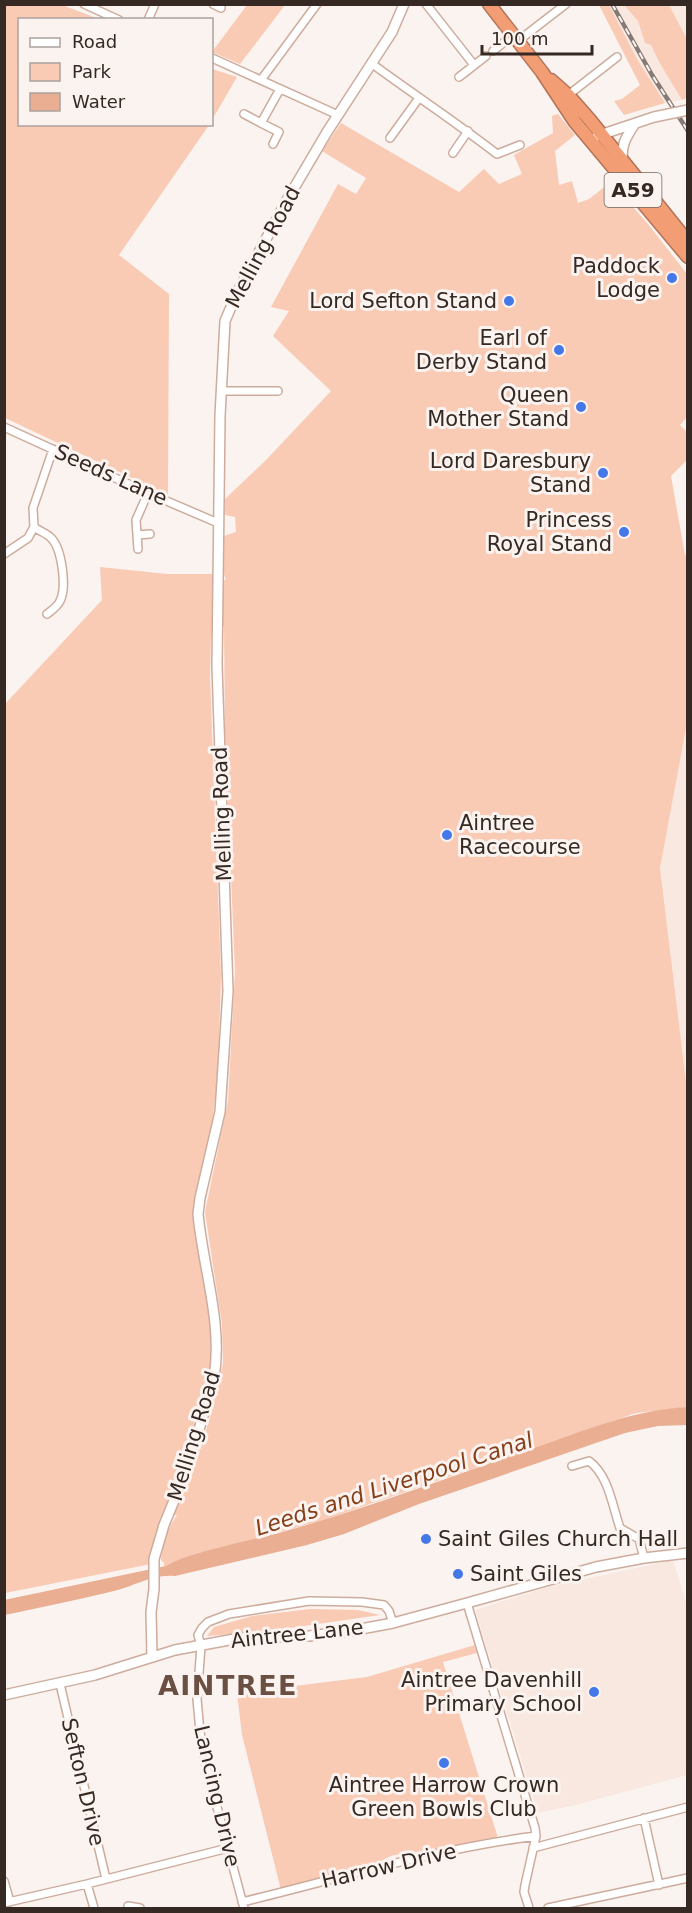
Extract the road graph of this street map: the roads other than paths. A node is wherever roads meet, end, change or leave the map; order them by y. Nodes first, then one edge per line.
1 (155, 4) edge
2 (213, 4) edge
3 (317, 4) edge
4 (404, 4) edge
5 (426, 4) edge
6 (489, 4) edge
7 (566, 4) edge
8 (86, 5) edge
9 (221, 8) dead end
10 (115, 18) edge
11 (149, 18) edge
12 (515, 38) junction
13 (493, 51) dead end
14 (486, 56) dead end
15 (617, 57) dead end
16 (213, 58) edge
17 (371, 63) junction
18 (474, 65) junction
19 (459, 77) dead end
20 (261, 80) junction
21 (280, 88) junction
22 (418, 98) junction
23 (564, 98) junction
24 (687, 110) edge
25 (244, 114) dead end
26 (338, 115) junction
27 (261, 123) junction
28 (634, 125) junction
29 (468, 131) junction
30 (595, 137) junction
31 (390, 138) dead end
32 (273, 144) dead end
33 (520, 145) dead end
34 (453, 153) dead end
35 (623, 162) junction
36 (687, 242) edge
37 (687, 257) edge
38 (221, 391) junction
39 (278, 391) dead end
40 (4, 427) edge
41 (53, 449) junction
42 (147, 493) junction
43 (218, 523) junction
44 (34, 527) junction
45 (150, 534) dead end
46 (137, 535) junction
47 (138, 549) dead end
48 (4, 554) edge
49 (47, 614) dead end
50 (572, 1466) dead end
51 (687, 1553) edge
52 (644, 1558) junction
53 (467, 1603) junction
54 (393, 1623) junction
55 (201, 1646) junction
56 (152, 1656) junction
57 (60, 1684) junction
58 (4, 1695) edge
59 (687, 1807) edge
60 (644, 1818) junction
61 (536, 1836) junction
62 (228, 1848) junction
63 (533, 1848) junction
64 (687, 1878) edge
65 (106, 1879) junction
66 (4, 1881) edge
67 (87, 1884) junction
68 (659, 1885) junction
69 (12, 1904) edge
70 (128, 1905) edge
71 (243, 1905) edge
72 (561, 1907) edge
73 (94, 1908) edge
74 (140, 1908) edge
75 (529, 1908) edge
76 (548, 1908) edge

1 - 11 street
2 - 9 street
3 - 20 street
4 - 17 street, Melling Road
5 - 18 street
6 - 12 highway, A59
7 - 12 street
8 - 10 street
12 - 13 street
12 - 23 highway, A59
14 - 18 street
15 - 23 street
16 - 20 street
17 - 22 street
17 - 26 street, Melling Road
18 - 19 street
20 - 21 street
21 - 26 street
21 - 27 street
22 - 29 street
22 - 31 street
23 - 30 highway, A59
24 - 28 street, bridge
25 - 27 street
26 - 38 street, Melling Road
27 - 32 street
28 - 30 street
28 - 35 street
29 - 33 street
29 - 34 street
30 - 35 highway, A59
30 - 37 highway, A59
35 - 36 highway, A59
38 - 39 street
38 - 43 street, Melling Road
40 - 41 street, Seeds Lane
41 - 42 street, Seeds Lane
41 - 44 street
42 - 43 street, Seeds Lane
42 - 46 street
43 - 56 street, Melling Road
44 - 48 street
44 - 49 street
45 - 46 street
46 - 47 street
50 - 52 street
51 - 52 street, Aintree Lane
52 - 53 street, Aintree Lane
53 - 54 street, Aintree Lane
53 - 61 street
54 - 55 street, Aintree Lane
54 - 55 street, Aintree Lane
55 - 56 street, Aintree Lane
55 - 62 street, Lancing Drive
56 - 57 street, Aintree Lane
57 - 58 street, Aintree Lane
57 - 65 street, Sefton Drive
59 - 60 street
60 - 63 street
60 - 68 street
61 - 63 street
61 - 71 street, Harrow Drive
62 - 65 street
62 - 71 street, Lancing Drive
63 - 75 street
64 - 68 street
65 - 67 street
66 - 69 street
67 - 69 street
67 - 73 street
68 - 72 street
70 - 74 street
72 - 76 street

